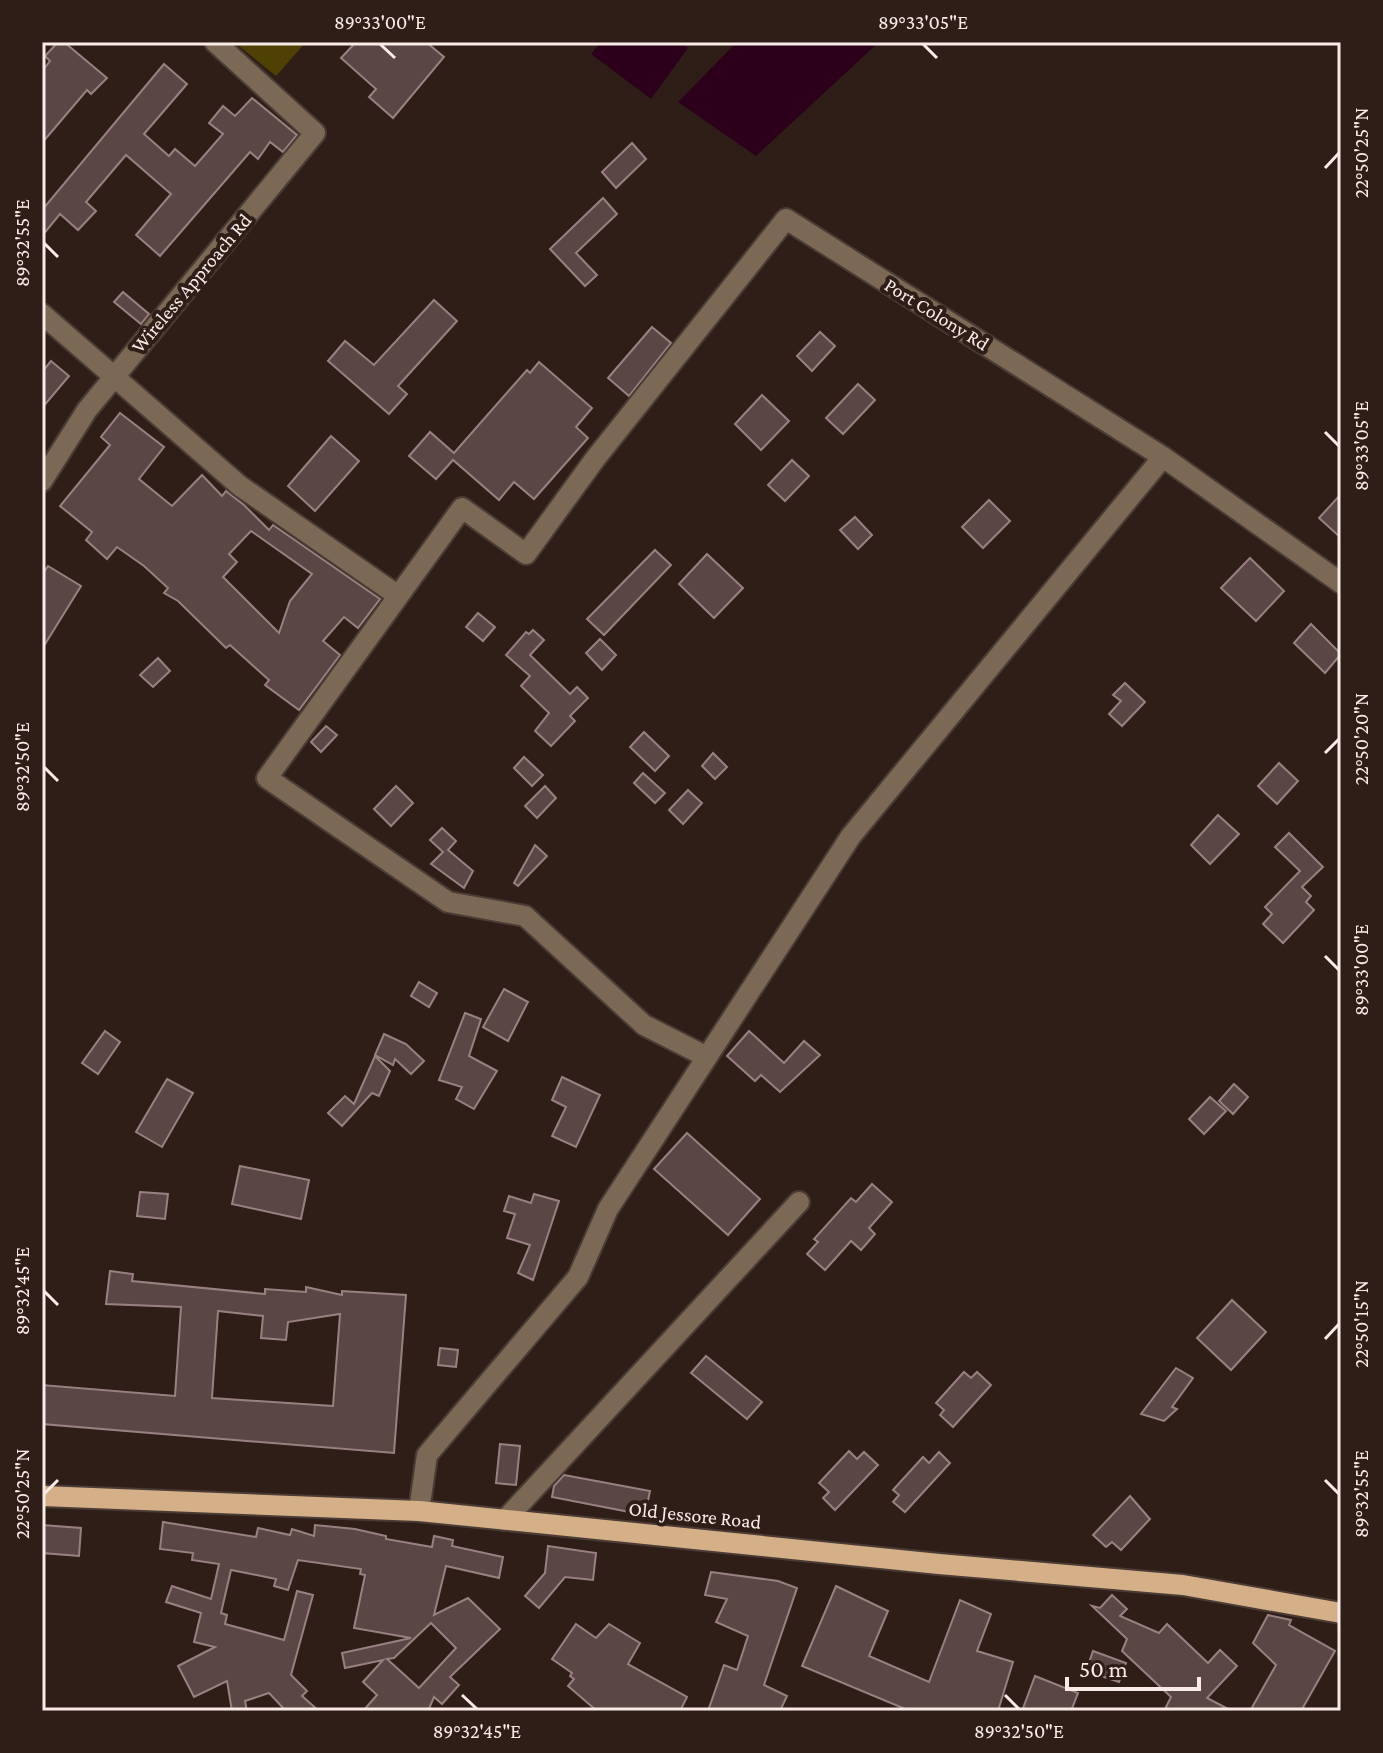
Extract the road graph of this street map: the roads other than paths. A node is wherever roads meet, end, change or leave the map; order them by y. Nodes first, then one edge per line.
1 (215, 42) edge
2 (42, 314) edge
3 (113, 379) junction
4 (1163, 457) junction
5 (42, 481) edge
6 (1341, 583) edge
7 (397, 595) junction
8 (707, 1057) junction
9 (799, 1202) dead end
10 (42, 1496) edge
11 (419, 1511) junction
12 (505, 1520) junction
13 (1341, 1613) edge

1 - 3 street, Wireless Approach Rd
2 - 3 street
3 - 5 street, Wireless Approach Rd
3 - 7 street
4 - 6 street, Port Colony Rd
4 - 7 street, Port Colony Rd
4 - 8 street
7 - 8 street
8 - 11 street
9 - 12 street
10 - 11 main road, Old Jessore Road
11 - 12 main road, Old Jessore Road
12 - 13 main road, Old Jessore Road

